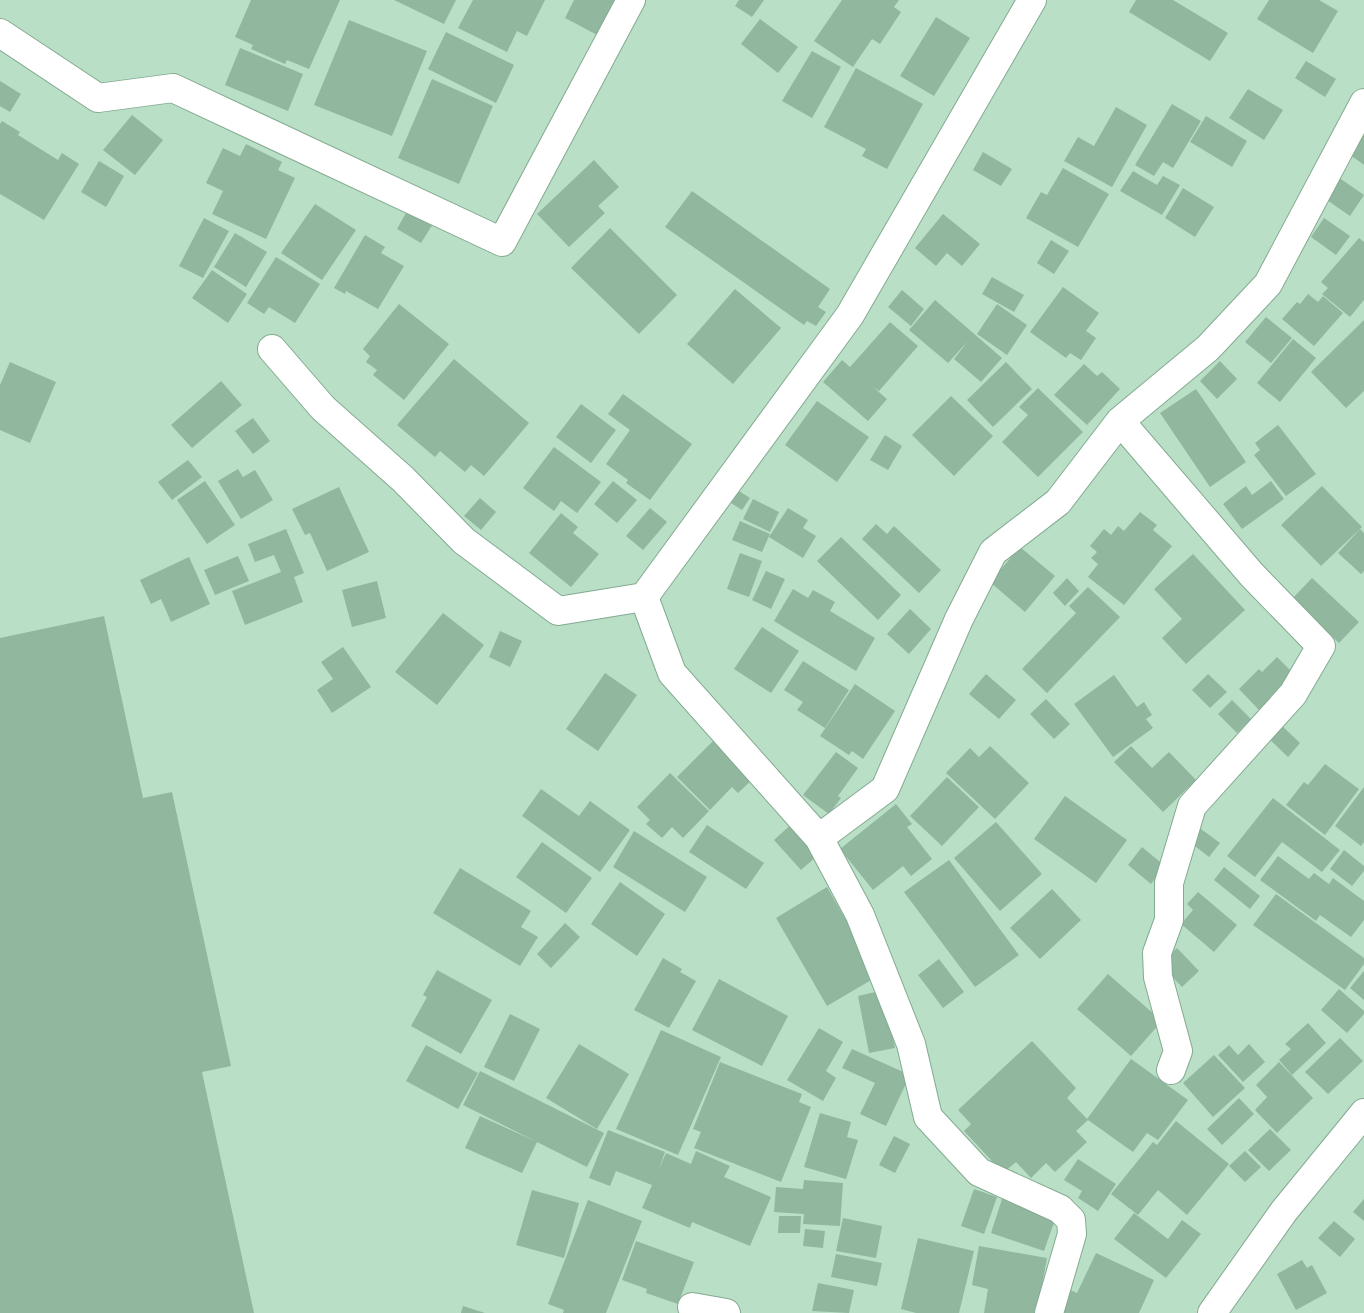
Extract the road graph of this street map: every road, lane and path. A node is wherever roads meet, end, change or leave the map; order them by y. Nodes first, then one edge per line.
1 (631, 0) edge
2 (1032, 0) edge
3 (0, 32) edge
4 (1364, 103) edge
5 (272, 349) dead end
6 (1120, 422) junction
7 (644, 597) junction
8 (819, 838) junction
9 (1171, 1070) dead end
10 (1364, 1113) edge
11 (692, 1307) dead end
12 (726, 1313) edge
13 (1048, 1313) edge
14 (1212, 1313) edge

1 - 3 street
2 - 7 street
4 - 6 street
5 - 7 street
6 - 8 street
6 - 9 street
7 - 8 street
8 - 13 street
10 - 14 street
11 - 12 street

